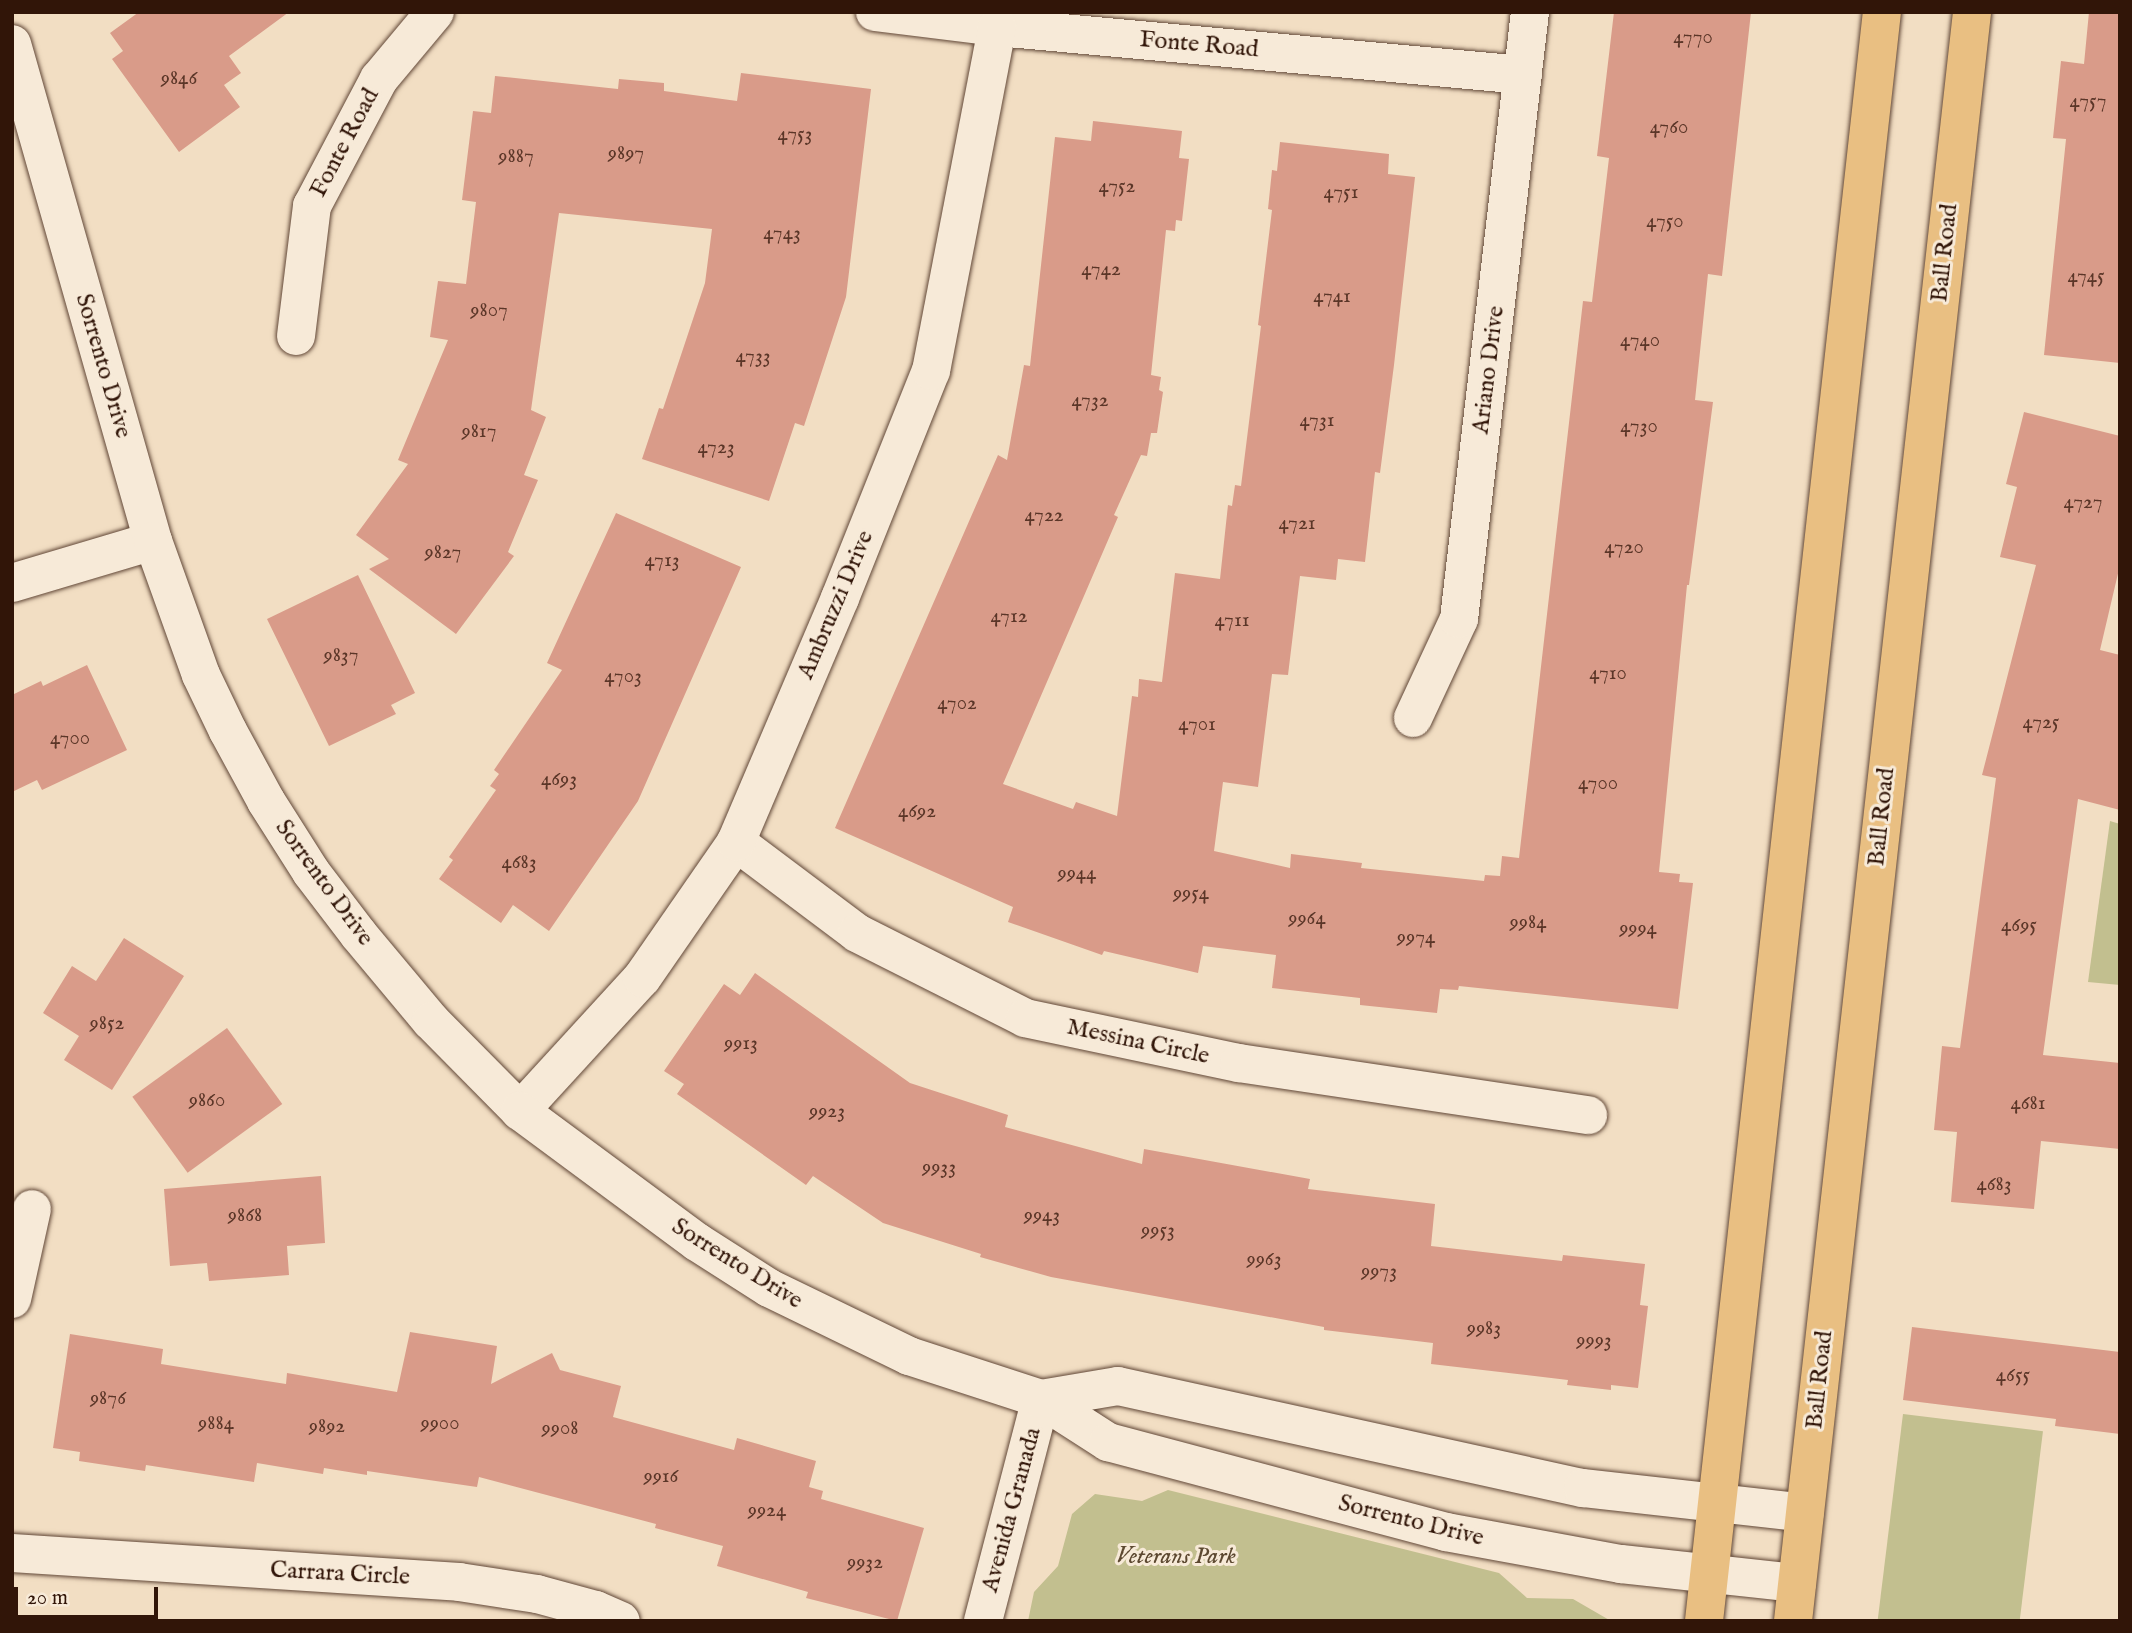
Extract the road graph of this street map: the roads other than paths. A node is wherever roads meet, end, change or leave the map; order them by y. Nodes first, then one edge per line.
1 (435, 12) edge
2 (875, 12) edge
3 (1530, 12) edge
4 (1882, 12) edge
5 (1972, 12) edge
6 (997, 27) junction
7 (12, 44) edge
8 (1523, 75) junction
9 (296, 336) dead end
10 (153, 541) junction
11 (12, 583) edge
12 (1413, 718) dead end
13 (736, 842) junction
14 (520, 1111) junction
15 (1588, 1115) dead end
16 (32, 1209) dead end
17 (12, 1300) edge
18 (1041, 1399) junction
19 (1718, 1503) junction
20 (1805, 1513) junction
21 (12, 1553) edge
22 (1709, 1574) junction
23 (1797, 1583) junction
24 (621, 1621) edge
25 (983, 1621) edge
26 (1704, 1621) edge
27 (1793, 1621) edge

1 - 9 street, Fonte Road
2 - 6 street, Fonte Road
3 - 8 street, Ariano Drive
4 - 19 main road
5 - 20 main road, Ball Road
6 - 8 street, Fonte Road
6 - 13 street, Ambruzzi Drive
7 - 10 street, Sorrento Drive
8 - 12 street, Ariano Drive
10 - 11 street
10 - 14 street, Sorrento Drive
13 - 14 street, Ambruzzi Drive
13 - 15 street, Messina Circle
14 - 18 street, Sorrento Drive
16 - 17 street
18 - 19 street, Sorrento Drive
18 - 22 street, Sorrento Drive
18 - 25 street, Avenida Granada
19 - 20 street, Sorrento Drive
19 - 22 main road
20 - 23 main road, Ball Road
21 - 24 street, Carrara Circle
22 - 23 street, Sorrento Drive
22 - 26 main road
23 - 27 main road, Ball Road

